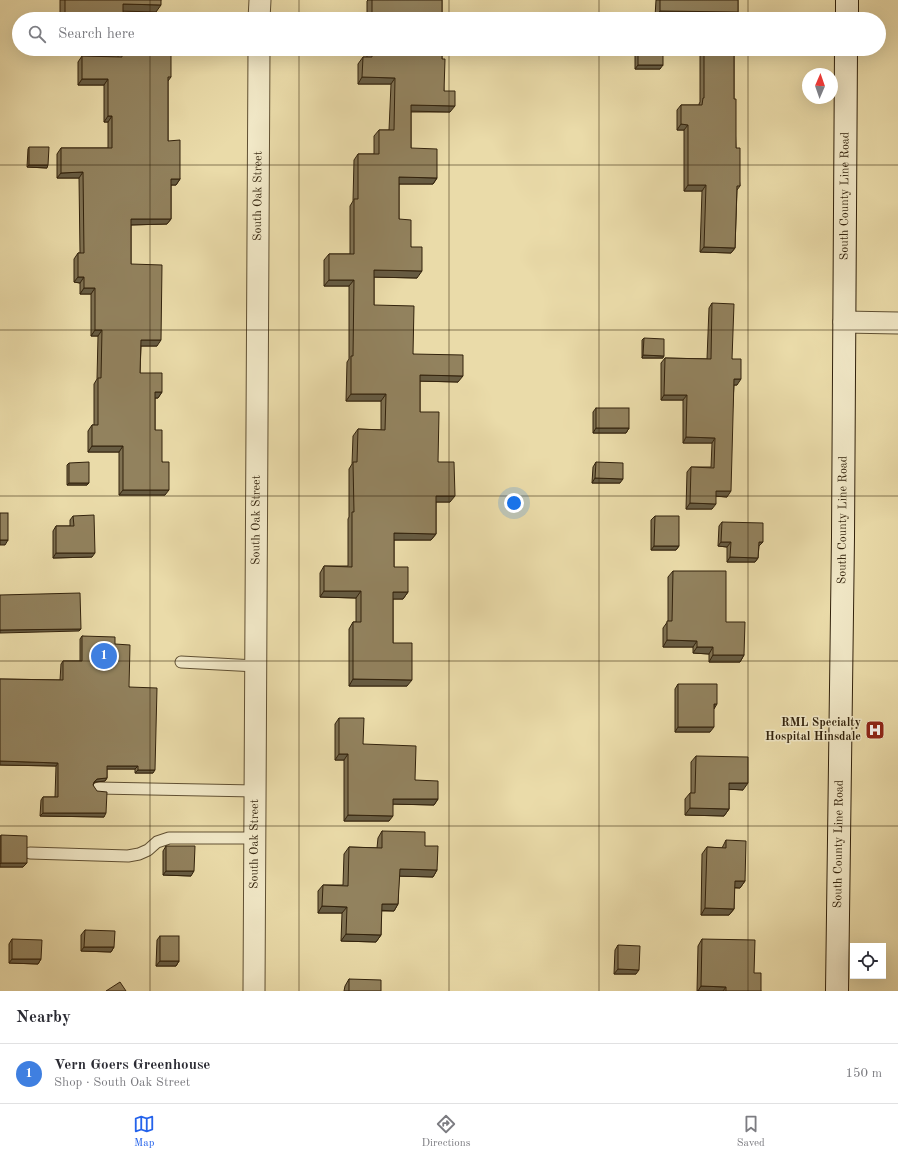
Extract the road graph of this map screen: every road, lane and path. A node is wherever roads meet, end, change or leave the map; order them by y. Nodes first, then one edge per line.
1 (260, 0) edge
2 (847, 0) edge
3 (260, 12) edge
4 (846, 12) edge
5 (259, 56) edge
6 (846, 56) edge
7 (844, 322) junction
8 (898, 323) edge
9 (181, 662) dead end
10 (256, 666) junction
11 (98, 788) dead end
12 (255, 791) junction
13 (255, 838) junction
14 (30, 853) dead end
15 (254, 991) edge
16 (837, 991) edge

1 - 3 street
2 - 4 main road
5 - 10 street, South Oak Street
6 - 7 main road, South County Line Road
7 - 8 street
7 - 16 main road, South County Line Road
9 - 10 lane
10 - 12 street, South Oak Street
11 - 12 lane
12 - 13 street, South Oak Street
13 - 14 lane
13 - 15 street, South Oak Street

